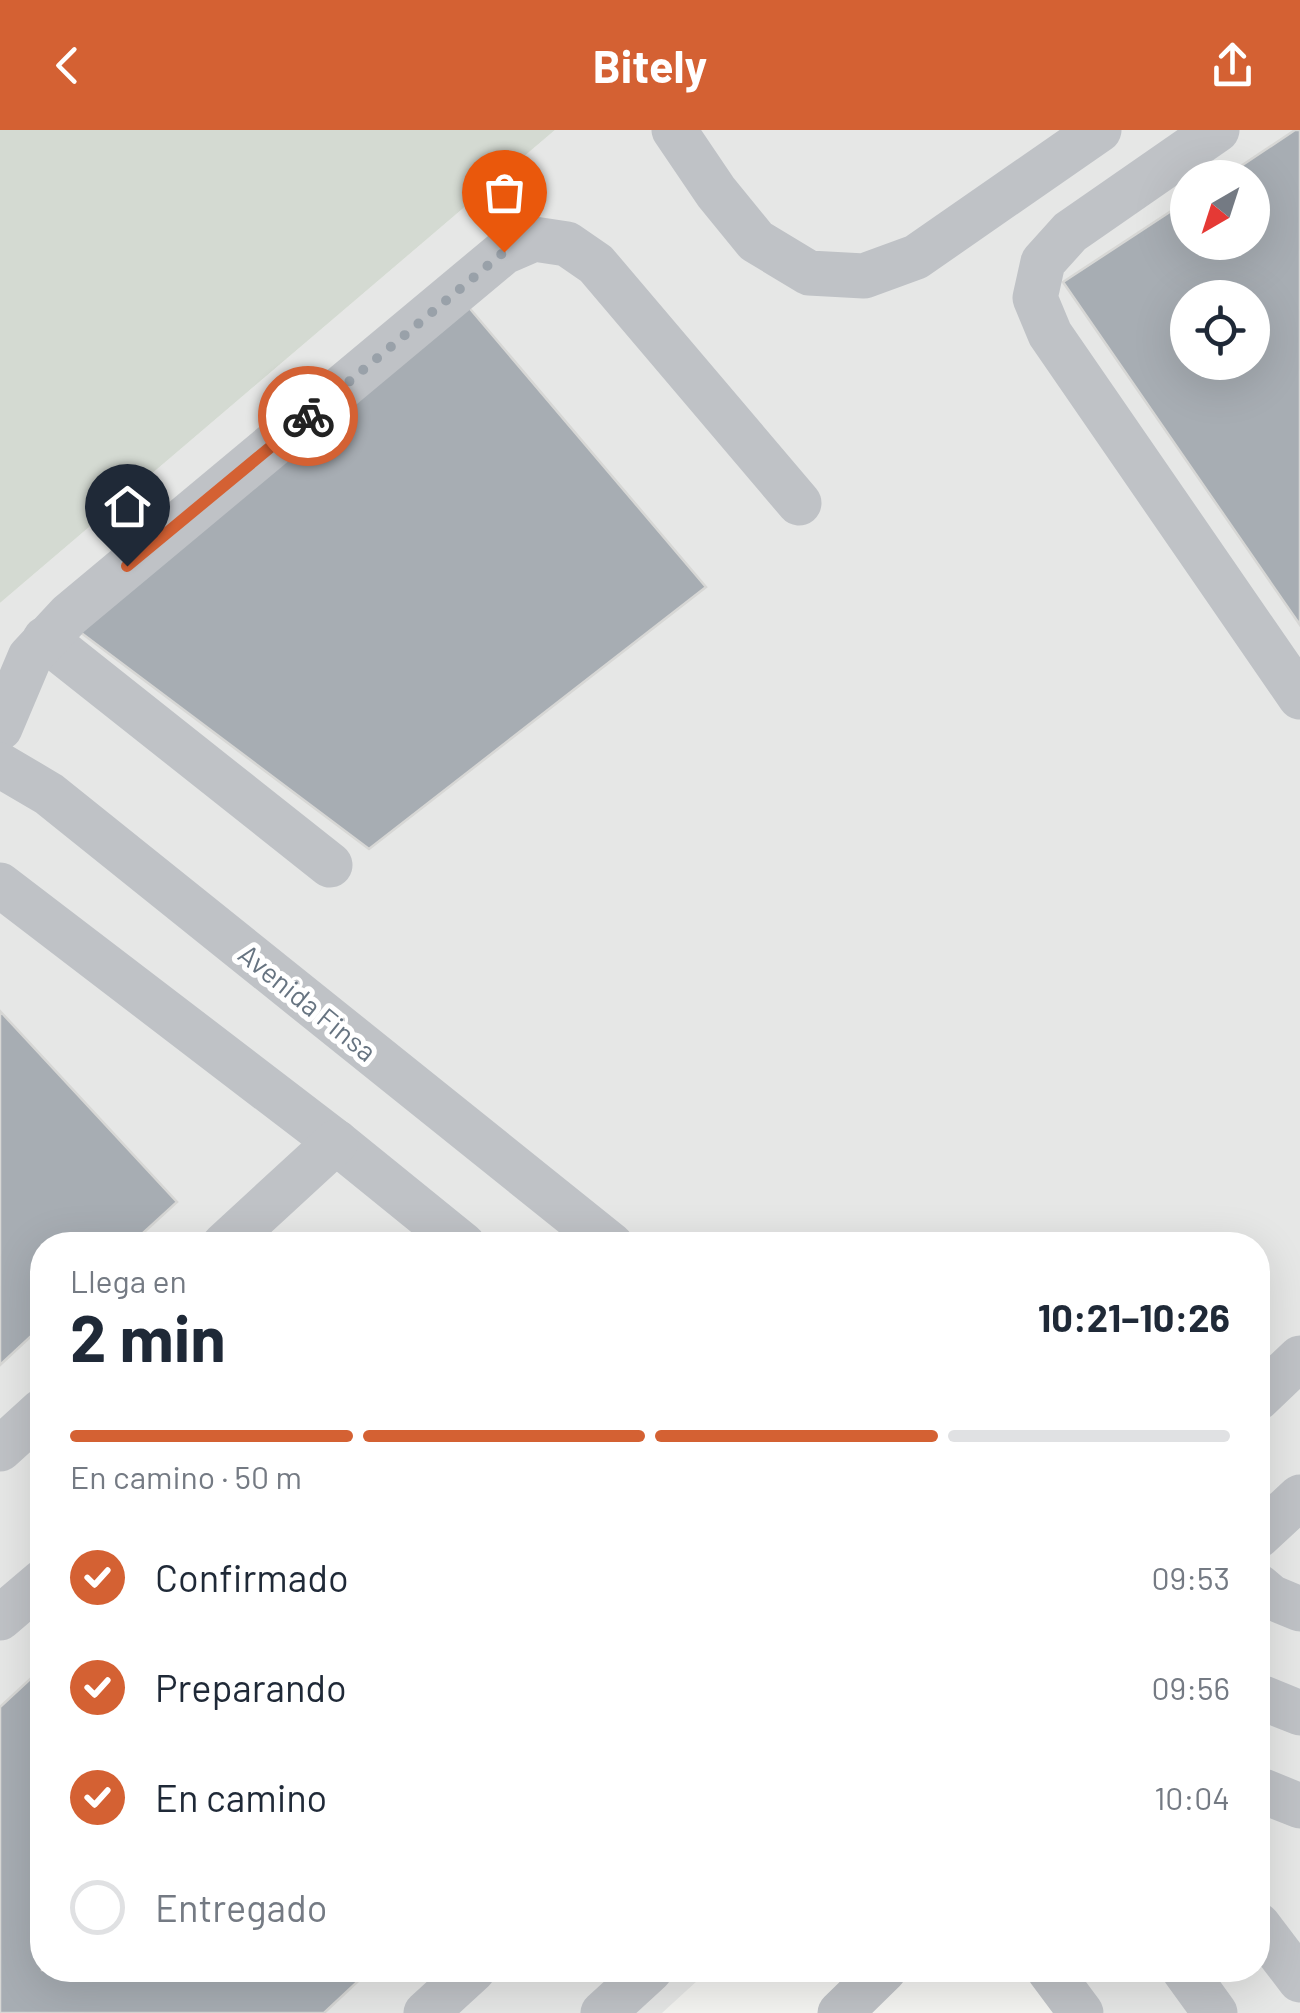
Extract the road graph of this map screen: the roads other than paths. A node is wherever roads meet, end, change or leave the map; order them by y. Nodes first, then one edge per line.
1 (674, 130) edge
2 (1100, 130) edge
3 (1217, 130) edge
4 (799, 502) dead end
5 (45, 639) junction
6 (1300, 697) edge
7 (0, 728) edge
8 (0, 764) edge
9 (330, 865) dead end
10 (0, 884) edge
11 (336, 1142) junction
12 (238, 1232) edge
13 (448, 1232) edge
14 (595, 1232) edge
15 (1300, 1358) edge
16 (1270, 1387) edge
17 (30, 1421) edge
18 (0, 1450) edge
19 (1300, 1497) edge
20 (1270, 1525) edge
21 (30, 1592) edge
22 (0, 1618) edge
23 (1270, 1701) edge
24 (1300, 1713) edge
25 (1270, 1941) edge
26 (1300, 1980) edge
27 (460, 1982) edge
28 (637, 1982) edge
29 (872, 1982) edge
30 (1058, 1982) edge
31 (1193, 1982) edge
32 (426, 2013) edge
33 (603, 2013) edge
34 (840, 2013) edge
35 (1081, 2013) edge
36 (1215, 2013) edge

1 - 2 street
3 - 6 street
4 - 5 street
5 - 7 street
5 - 9 street
8 - 14 street, Avenida Finsa
10 - 11 street
11 - 12 street
11 - 13 street
15 - 16 street
17 - 18 street
19 - 20 street
21 - 22 street
23 - 24 street
25 - 26 street
27 - 32 street
28 - 33 street
29 - 34 street
30 - 35 street
31 - 36 street

